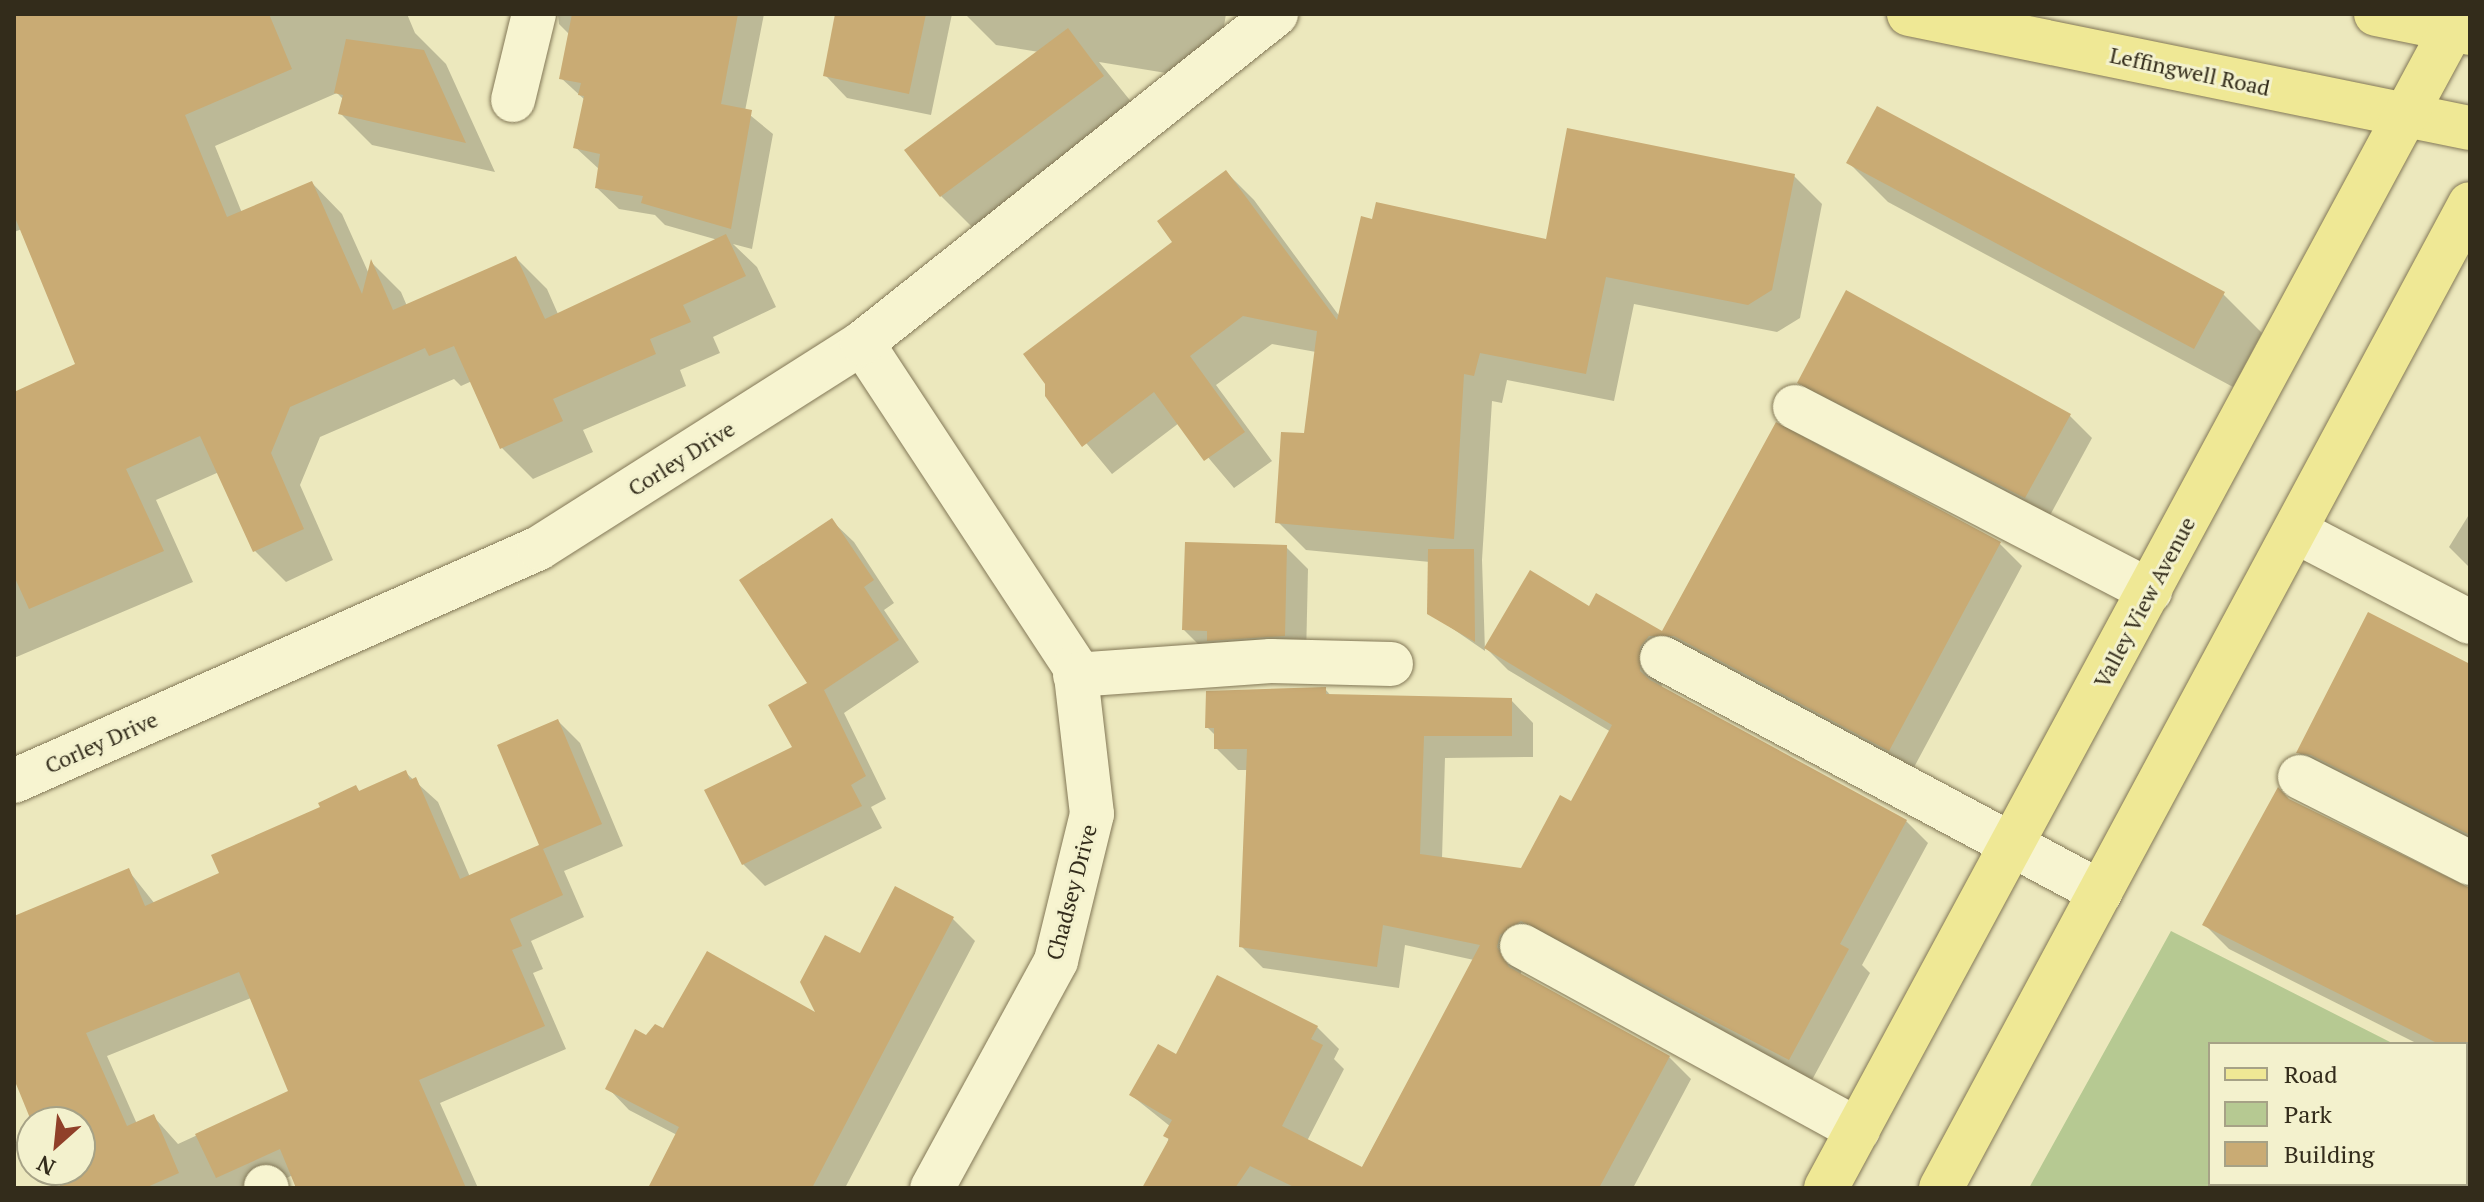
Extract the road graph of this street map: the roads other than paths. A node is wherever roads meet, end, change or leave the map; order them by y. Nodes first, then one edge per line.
1 (534, 14) edge
2 (1276, 14) edge
3 (1909, 14) edge
4 (2376, 14) edge
5 (2460, 25) edge
6 (513, 100) dead end
7 (2407, 115) junction
8 (2470, 128) edge
9 (2470, 204) edge
10 (862, 343) junction
11 (1795, 407) dead end
12 (2295, 531) junction
13 (2150, 591) junction
14 (2470, 622) edge
15 (1662, 658) dead end
16 (1391, 664) dead end
17 (1075, 675) junction
18 (2300, 777) dead end
19 (14, 781) edge
20 (2012, 845) junction
21 (2470, 863) edge
22 (2101, 892) junction
23 (1522, 946) dead end
24 (1858, 1130) junction
25 (932, 1188) edge
26 (1826, 1188) edge
27 (1941, 1188) edge

1 - 6 street
2 - 10 street, Corley Drive
3 - 7 main road, Leffingwell Road
4 - 5 main road
5 - 7 main road, Valley View Avenue
7 - 8 main road, Leffingwell Road
7 - 13 main road, Valley View Avenue
9 - 12 main road
10 - 17 street, Chadsey Drive
10 - 19 street, Corley Drive
11 - 13 street
12 - 14 street
12 - 22 main road
13 - 20 main road, Valley View Avenue
15 - 20 street
16 - 17 street
17 - 25 street, Chadsey Drive
18 - 21 street
20 - 22 street
20 - 24 main road, Valley View Avenue
22 - 27 main road
23 - 24 street
24 - 26 main road, Valley View Avenue

